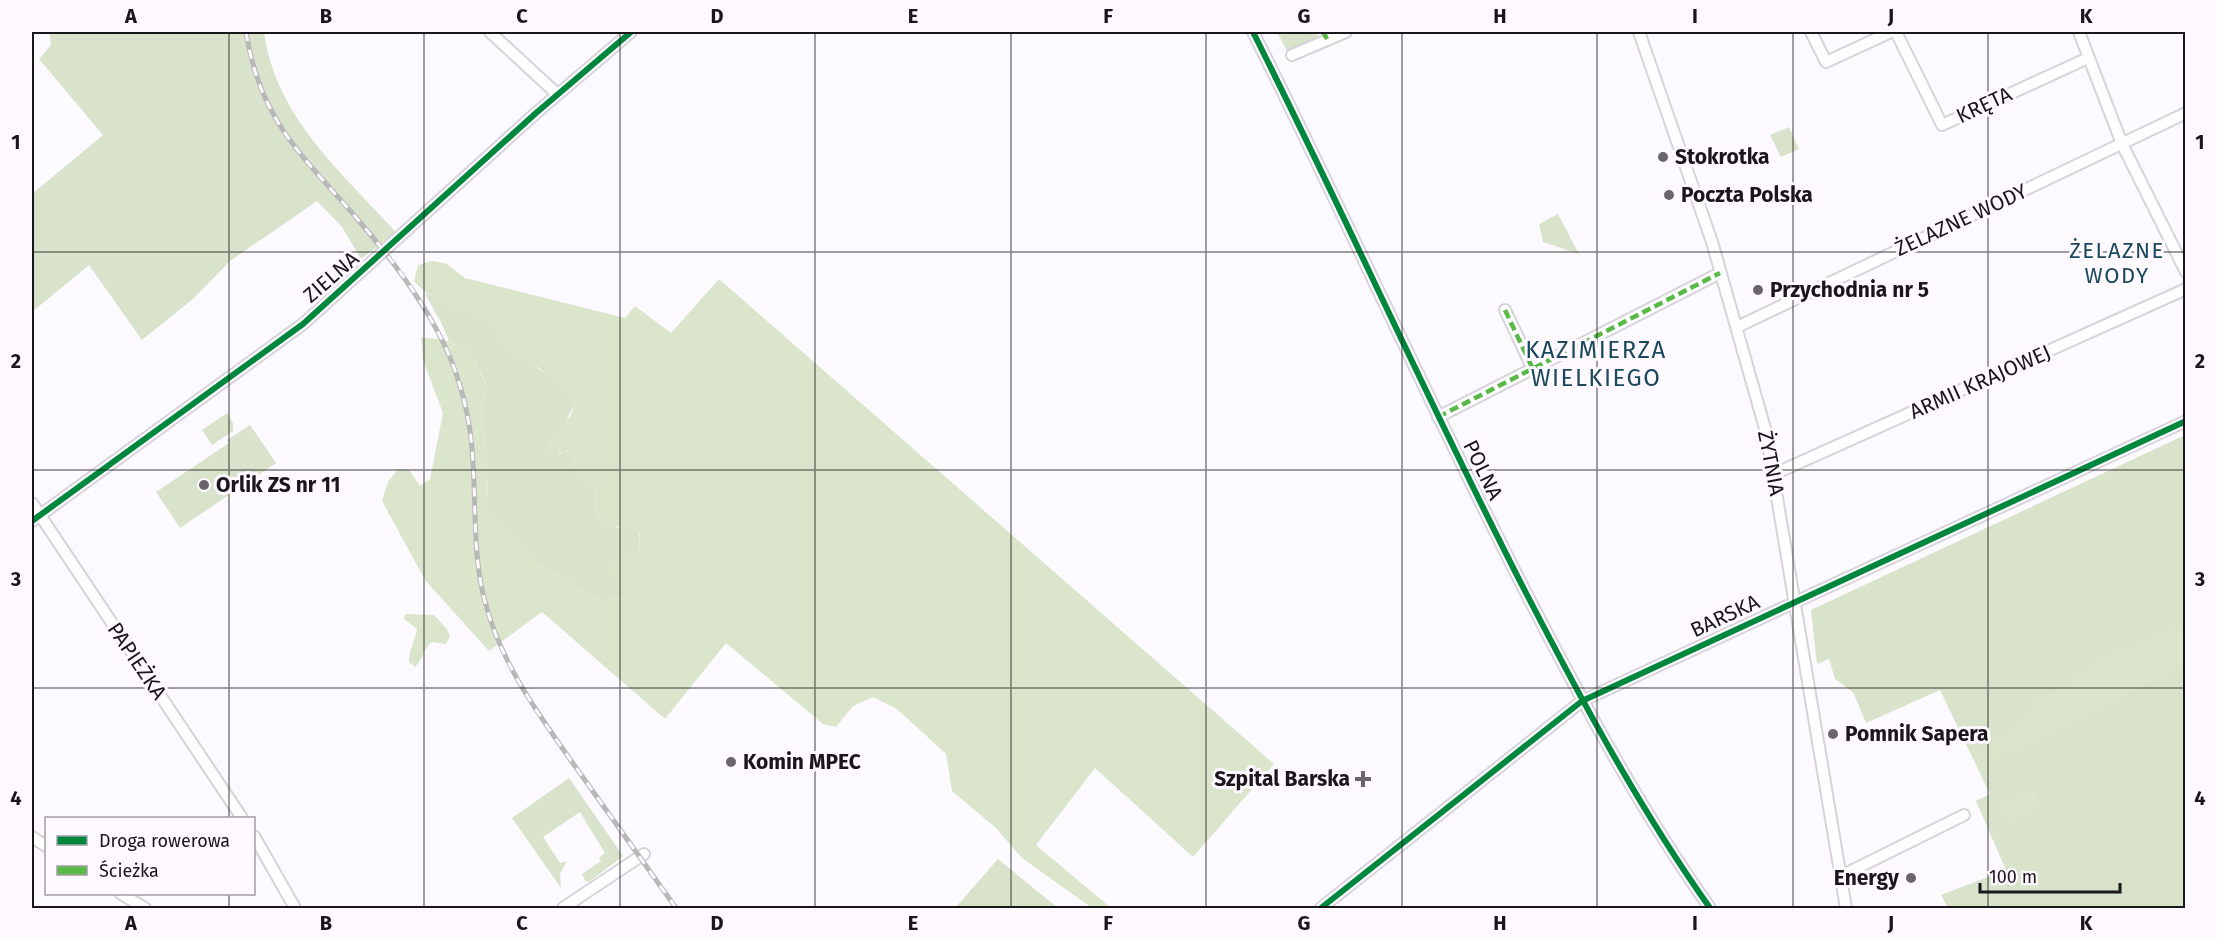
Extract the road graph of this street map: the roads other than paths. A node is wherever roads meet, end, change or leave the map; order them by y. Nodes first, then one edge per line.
1 (490, 32) edge
2 (631, 32) edge
3 (1253, 32) edge
4 (1346, 32) edge
5 (1639, 32) edge
6 (1811, 32) edge
7 (1891, 32) edge
8 (1896, 32) edge
9 (2079, 32) edge
10 (1325, 35) edge
11 (1292, 55) dead end
12 (2088, 58) junction
13 (557, 94) junction
14 (2186, 113) edge
15 (2122, 144) junction
16 (2186, 272) edge
17 (1720, 273) junction
18 (2186, 289) edge
19 (1505, 310) dead end
20 (1737, 327) junction
21 (1532, 367) junction
22 (1438, 417) junction
23 (2186, 421) edge
24 (1774, 474) junction
25 (32, 503) edge
26 (35, 518) edge
27 (1796, 601) junction
28 (1582, 701) junction
29 (1964, 815) dead end
30 (241, 817) edge
31 (32, 837) edge
32 (255, 838) edge
33 (45, 845) edge
34 (644, 854) dead end
35 (1841, 876) junction
36 (123, 895) edge
37 (145, 909) edge
38 (295, 909) edge
39 (563, 909) edge
40 (1321, 909) edge
41 (1710, 909) edge
42 (1846, 909) edge

1 - 13 street
2 - 13 street, ZIELNA
3 - 22 street, POLNA
4 - 10 street
5 - 17 street, ŻYTNIA
6 - 7 street
8 - 12 street, KRĘTA
9 - 12 street
10 - 11 street
12 - 15 street
13 - 26 street, ZIELNA
14 - 15 street, ŻELAZNE WODY
15 - 16 street
15 - 20 street, ŻELAZNE WODY
17 - 20 street, ŻYTNIA
17 - 21 street
18 - 24 street, ARMII KRAJOWEJ
19 - 21 street
20 - 24 street, ŻYTNIA
21 - 22 street
22 - 28 street, POLNA
23 - 27 street, BARSKA
24 - 27 street, ŻYTNIA
25 - 26 street, PAPIEŻKA
26 - 30 street, PAPIEŻKA
27 - 28 street, BARSKA
27 - 35 street, ŻYTNIA
28 - 40 street, BARSKA
28 - 41 street, POLNA
29 - 35 street
31 - 33 street
32 - 38 street
34 - 39 street
35 - 42 street, ŻYTNIA
36 - 37 street

